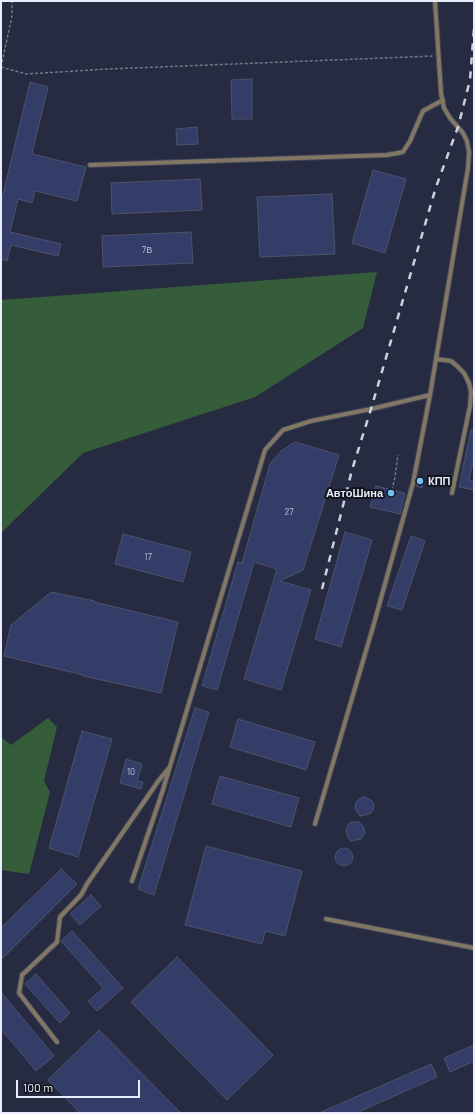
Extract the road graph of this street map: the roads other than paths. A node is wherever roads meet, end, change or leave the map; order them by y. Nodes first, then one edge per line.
1 (435, 1) edge
2 (443, 100) junction
3 (90, 165) dead end
4 (436, 358) junction
5 (430, 395) junction
6 (452, 493) dead end
7 (170, 766) junction
8 (315, 824) dead end
9 (132, 881) dead end
10 (326, 919) dead end
11 (474, 948) edge
12 (57, 1042) dead end

1 - 2 lane
2 - 3 lane
2 - 4 lane
4 - 5 lane
4 - 6 lane
5 - 7 lane
5 - 8 lane
7 - 9 lane
7 - 12 lane
10 - 11 lane

